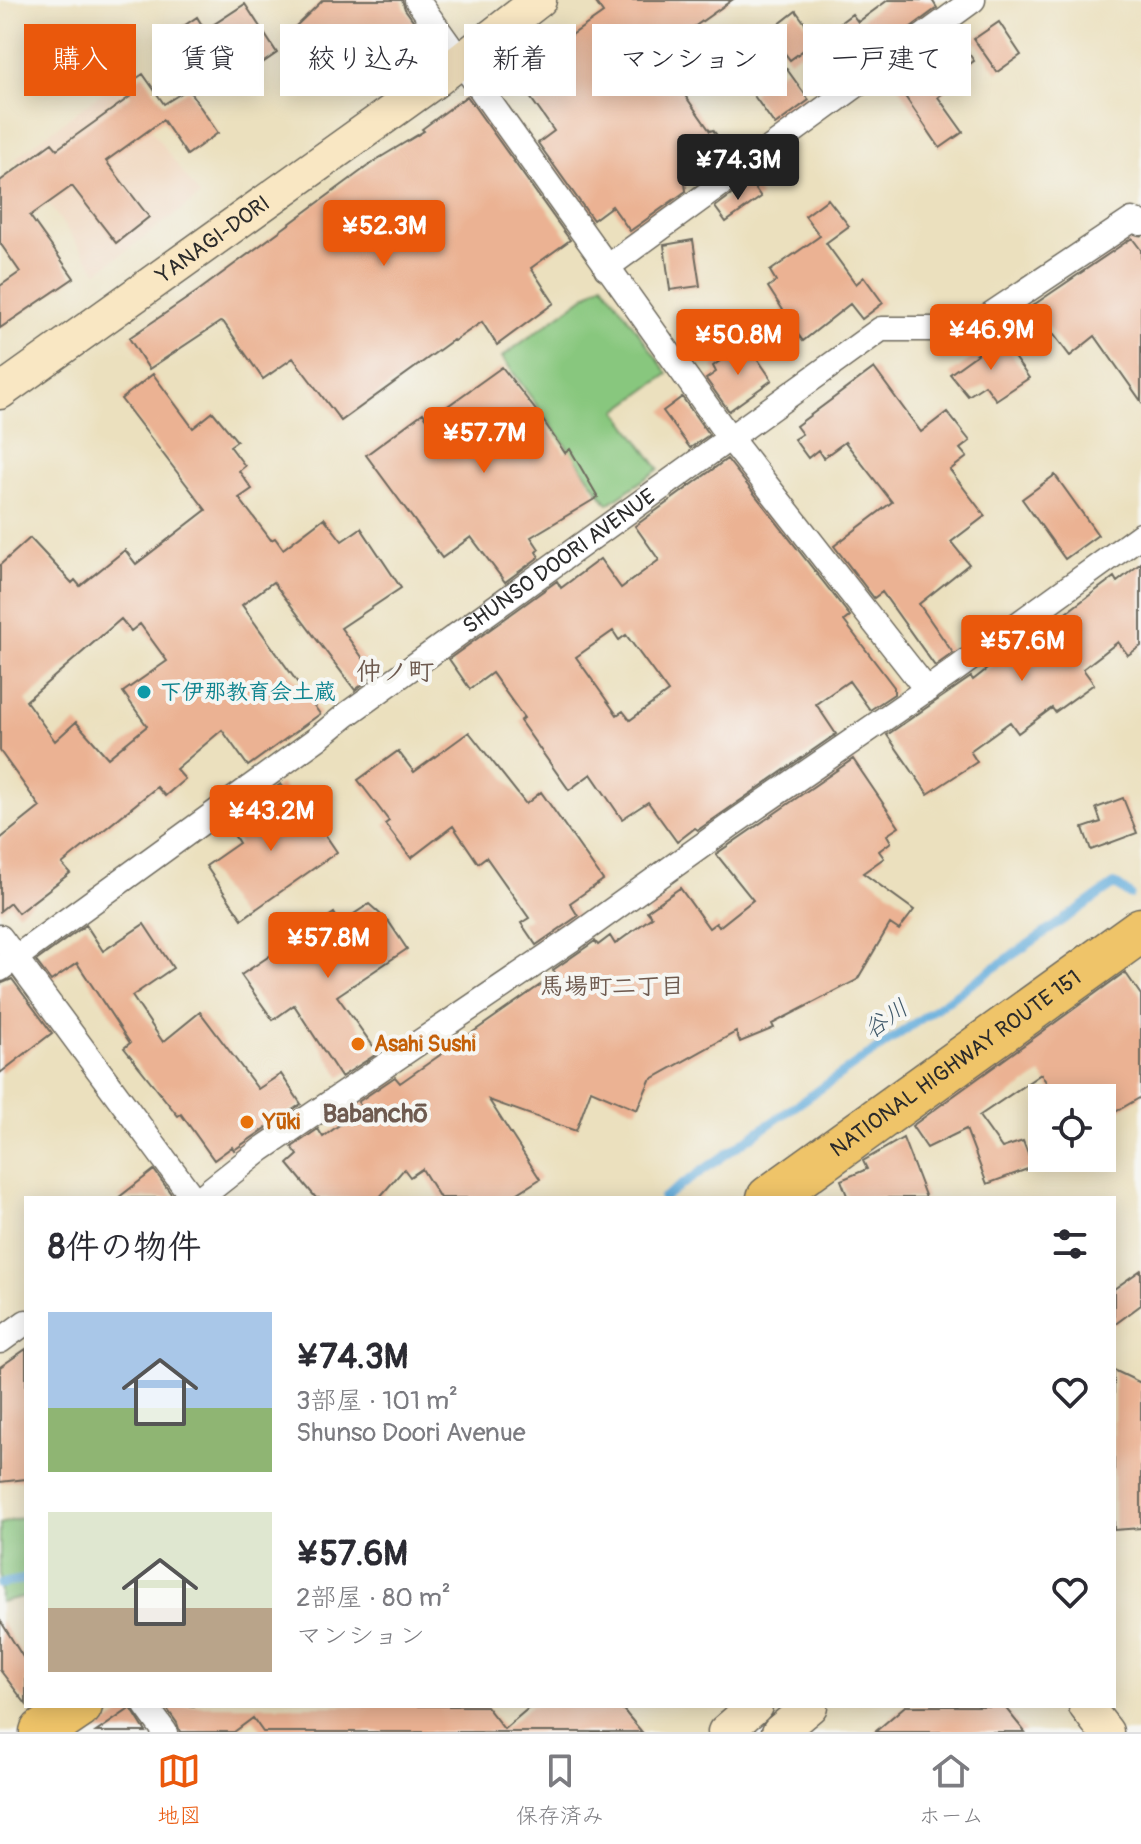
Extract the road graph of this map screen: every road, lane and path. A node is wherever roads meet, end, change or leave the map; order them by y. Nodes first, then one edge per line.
1 (417, 0) edge
2 (539, 0) edge
3 (973, 0) edge
4 (459, 60) junction
5 (1141, 223) edge
6 (606, 268) junction
7 (0, 392) edge
8 (729, 437) junction
9 (1141, 535) edge
10 (927, 690) junction
11 (1141, 930) edge
12 (0, 937) edge
13 (8, 963) edge
14 (191, 1196) edge
15 (203, 1196) edge
16 (772, 1196) edge
17 (24, 1323) edge
18 (0, 1341) edge
19 (77, 1708) edge
20 (147, 1708) edge
21 (753, 1708) edge
22 (808, 1708) edge
23 (1088, 1708) edge
24 (42, 1732) edge
25 (165, 1732) edge
26 (725, 1732) edge
27 (779, 1732) edge
28 (1106, 1732) edge

1 - 4 street
2 - 4 street, YANAGI-DORI
3 - 6 street
4 - 6 street
4 - 7 street, YANAGI-DORI
5 - 8 street, SHUNSO DOORI AVENUE
6 - 8 street
8 - 10 street
8 - 13 street, SHUNSO DOORI AVENUE
9 - 10 street
10 - 15 street
11 - 16 highway, NATIONAL HIGHWAY ROUTE 151
12 - 13 street
13 - 14 street
17 - 18 street
19 - 24 highway
20 - 25 street
21 - 26 street
22 - 27 street
23 - 28 street

